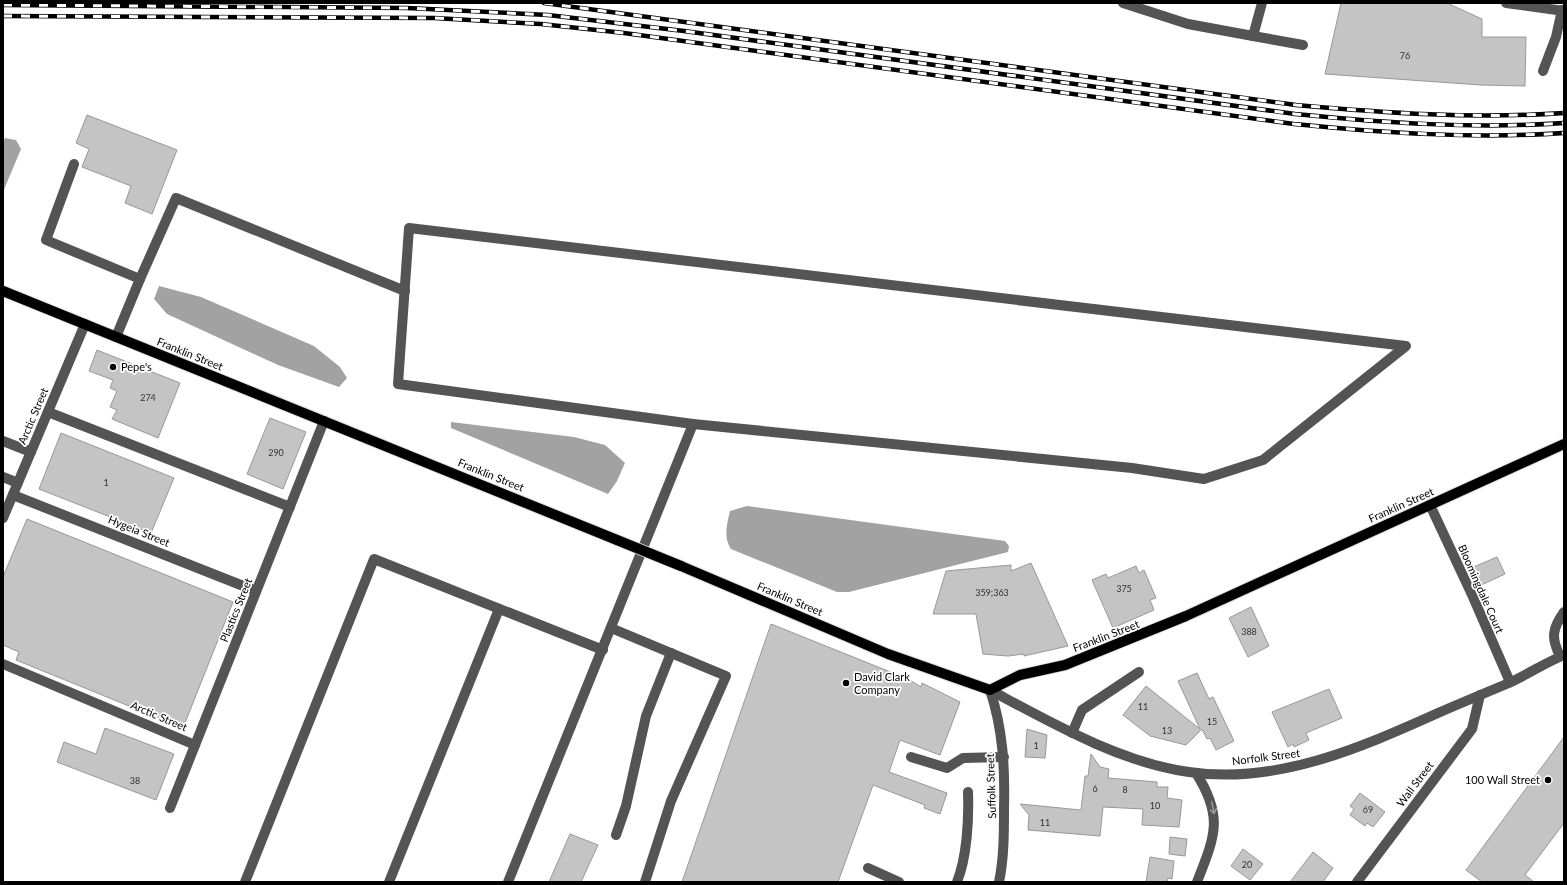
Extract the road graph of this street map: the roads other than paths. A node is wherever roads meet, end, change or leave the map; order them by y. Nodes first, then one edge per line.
1 (1123, 3) edge
2 (1262, 3) edge
3 (1506, 3) edge
4 (1563, 10) edge
5 (1254, 36) junction
6 (1303, 45) dead end
7 (1543, 71) dead end
8 (74, 164) dead end
9 (140, 279) junction
10 (3, 291) edge
11 (405, 291) junction
12 (85, 324) junction
13 (116, 336) junction
14 (48, 412) junction
15 (324, 421) junction
16 (693, 424) junction
17 (3, 441) edge
18 (1564, 444) edge
19 (31, 452) junction
20 (3, 477) edge
21 (18, 483) junction
22 (13, 495) junction
23 (1430, 505) junction
24 (290, 507) junction
25 (3, 518) edge
26 (256, 591) junction
27 (499, 609) junction
28 (1564, 612) edge
29 (611, 628) junction
30 (603, 650) junction
31 (671, 653) junction
32 (1562, 656) edge
33 (3, 664) edge
34 (1139, 672) dead end
35 (1510, 682) junction
36 (990, 690) junction
37 (1480, 695) junction
38 (1072, 733) junction
39 (195, 744) junction
40 (911, 757) dead end
41 (1004, 757) junction
42 (1196, 773) junction
43 (968, 792) dead end
44 (170, 808) dead end
45 (616, 835) dead end
46 (868, 868) dead end
47 (245, 882) edge
48 (389, 882) edge
49 (508, 882) edge
50 (645, 882) edge
51 (899, 882) edge
52 (957, 882) edge
53 (999, 882) edge
54 (1197, 882) edge
55 (1357, 882) edge

1 - 5 street
2 - 5 street
3 - 4 street
4 - 7 street
5 - 6 street
8 - 9 street
9 - 11 street
9 - 13 street
10 - 12 main road, Franklin Street
11 - 16 street
11 - 16 street
12 - 13 main road, Franklin Street
12 - 14 street, Arctic Street
13 - 15 main road, Franklin Street
14 - 19 street, Arctic Street
14 - 24 street
15 - 24 street, Plastics Street
15 - 36 main road, Franklin Street, bridge
16 - 29 street
17 - 19 street
18 - 23 main road, Franklin Street
19 - 21 street, Arctic Street
20 - 21 street
21 - 22 street, Arctic Street
22 - 25 street, Arctic Street
22 - 26 street, Hygeia Street
23 - 35 street, Bloomingdale Court
23 - 36 main road, Franklin Street
24 - 26 street, Plastics Street
26 - 39 street, Plastics Street
27 - 30 street
27 - 47 street
27 - 48 street
28 - 32 street
29 - 30 street
29 - 31 street
30 - 49 street
31 - 45 street
31 - 50 street
32 - 35 street, Norfolk Street
33 - 39 street, Arctic Street
34 - 38 street
35 - 37 street, Norfolk Street
36 - 38 street, Norfolk Street
36 - 41 street, Suffolk Street
37 - 42 street, Norfolk Street
37 - 55 street, Wall Street
38 - 42 street, Norfolk Street
39 - 44 street, Plastics Street
40 - 41 street
41 - 53 street, Suffolk Street
42 -> 54 street
43 - 52 street
46 - 51 street

